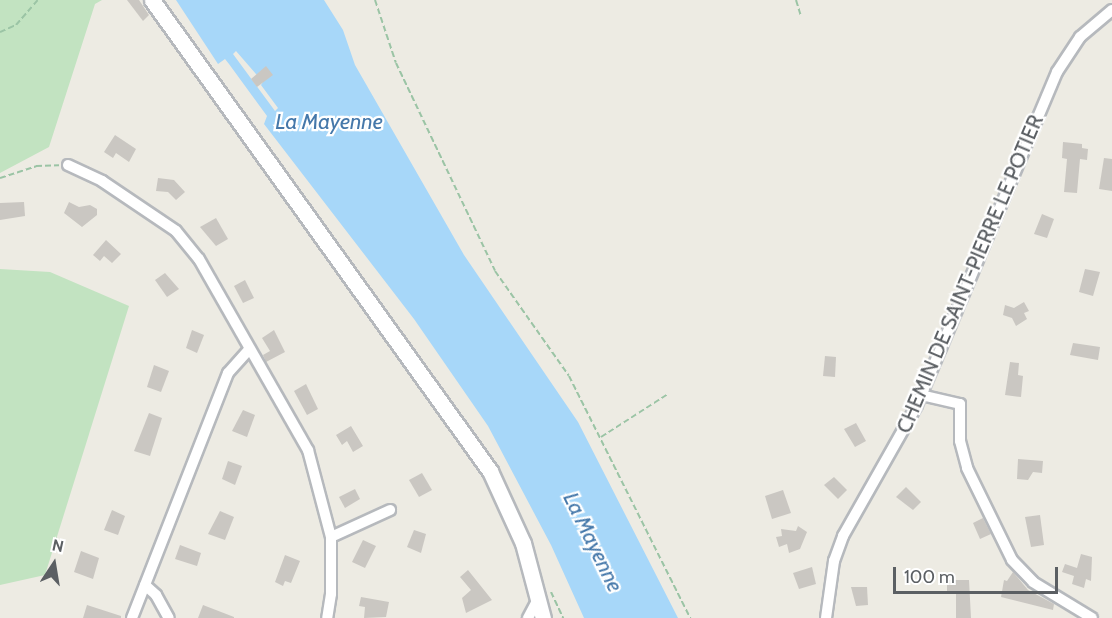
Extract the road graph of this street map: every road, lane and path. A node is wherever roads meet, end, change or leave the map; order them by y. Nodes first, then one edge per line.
1 (38, 0) edge
2 (152, 0) edge
3 (375, 0) edge
4 (796, 0) edge
5 (1112, 10) edge
6 (801, 16) dead end
7 (0, 32) edge
8 (68, 165) joint
9 (0, 178) edge
10 (249, 350) junction
11 (668, 394) dead end
12 (921, 395) junction
13 (602, 437) junction
14 (390, 510) dead end
15 (331, 537) junction
16 (144, 585) junction
17 (539, 597) junction
18 (132, 618) edge
19 (169, 618) edge
20 (327, 618) edge
21 (528, 618) edge
22 (543, 618) edge
23 (690, 618) edge
24 (826, 618) edge
25 (1092, 618) edge

1 - 7 path
2 - 17 main road
3 - 13 path
4 - 6 path
5 - 12 street, CHEMIN DE SAINT-PIERRE LE POTIER
8 - 9 path
8 - 10 street
10 - 15 street
10 - 16 street
11 - 13 path
12 - 24 street, CHEMIN DE SAINT-PIERRE LE POTIER
12 - 25 street
13 - 23 path
14 - 15 street
15 - 20 street
16 - 18 street
16 - 19 street
17 - 21 street
17 - 22 main road

